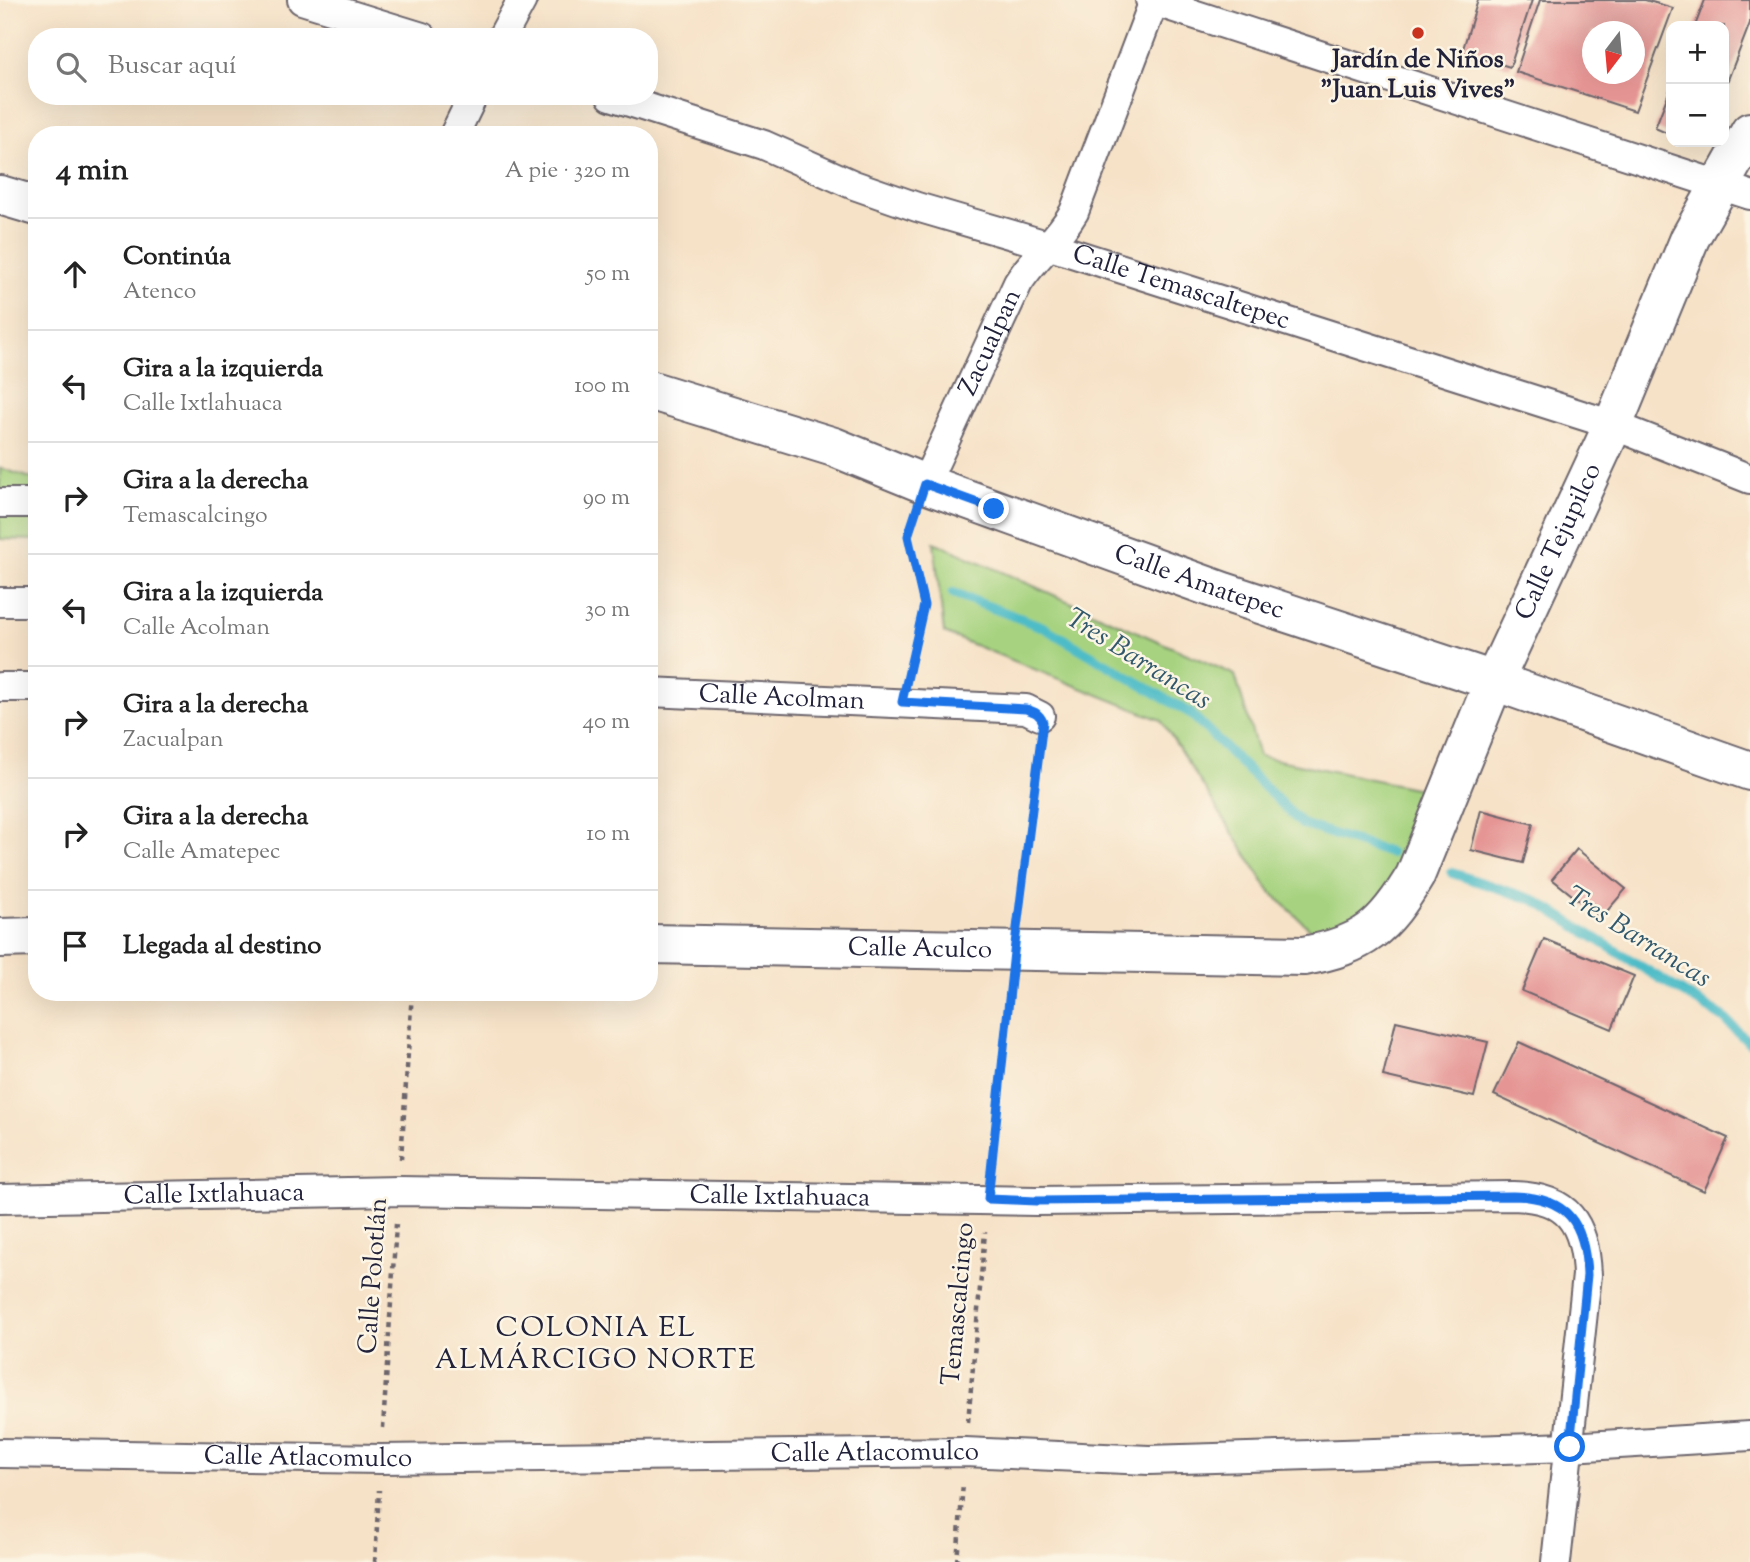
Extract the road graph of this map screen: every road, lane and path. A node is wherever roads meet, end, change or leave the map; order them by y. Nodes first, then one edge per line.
1 (302, 0) edge
2 (522, 0) edge
3 (1152, 1) edge
4 (393, 28) edge
5 (507, 28) edge
6 (469, 105) edge
7 (639, 105) edge
8 (458, 126) edge
9 (1750, 132) edge
10 (1735, 190) edge
11 (0, 195) edge
12 (28, 203) edge
13 (1050, 246) junction
14 (658, 393) edge
15 (1613, 425) junction
16 (1750, 479) edge
17 (925, 484) junction
18 (0, 503) edge
19 (28, 503) edge
20 (0, 602) edge
21 (28, 602) edge
22 (1494, 681) junction
23 (0, 687) edge
24 (28, 687) edge
25 (658, 692) edge
26 (902, 702) junction
27 (1040, 716) joint
28 (1750, 771) edge
29 (0, 937) edge
30 (28, 937) edge
31 (1355, 942) joint
32 (658, 944) edge
33 (1014, 952) junction
34 (411, 1001) edge
35 (399, 1191) junction
36 (0, 1199) edge
37 (988, 1199) junction
38 (1750, 1436) edge
39 (1570, 1447) junction
40 (965, 1452) junction
41 (0, 1453) edge
42 (381, 1459) junction
43 (375, 1562) edge
44 (957, 1562) edge
45 (1556, 1562) edge

1 - 4 street
2 - 5 street
3 - 10 street
3 - 13 street, Zacualpan
6 - 8 street
7 - 13 street, Calle Temascaltepec
9 - 10 street, Calle Tejupilco
10 - 15 street, Calle Tejupilco
11 - 12 street
13 - 15 street, Calle Temascaltepec
13 - 17 street, Zacualpan
14 - 17 street, Calle Amatepec
15 - 16 street, Calle Temascaltepec
15 - 22 street, Calle Tejupilco
17 - 22 street, Calle Amatepec
17 - 26 path
18 - 19 street
20 - 21 street
22 - 28 street, Calle Amatepec
22 - 31 street, Calle Tejupilco
23 - 24 street
25 - 26 street, Calle Acolman
26 - 27 street, Calle Acolman
27 - 33 path, Temascalcingo
29 - 30 street
31 - 33 street, Calle Aculco
32 - 33 street, Calle Aculco
33 - 37 path, Temascalcingo
34 - 35 path, Calle Polotlán
35 - 36 street, Calle Ixtlahuaca
35 - 37 street, Calle Ixtlahuaca
35 - 42 path, Calle Polotlán
37 - 39 street, Calle Ixtlahuaca
37 - 40 path, Temascalcingo
38 - 39 street, Calle Atlacomulco
39 - 40 street, Calle Atlacomulco
39 - 45 street
40 - 42 street, Calle Atlacomulco
40 - 44 path, Temascalcingo
41 - 42 street, Calle Atlacomulco
42 - 43 path, Calle Polotlán

